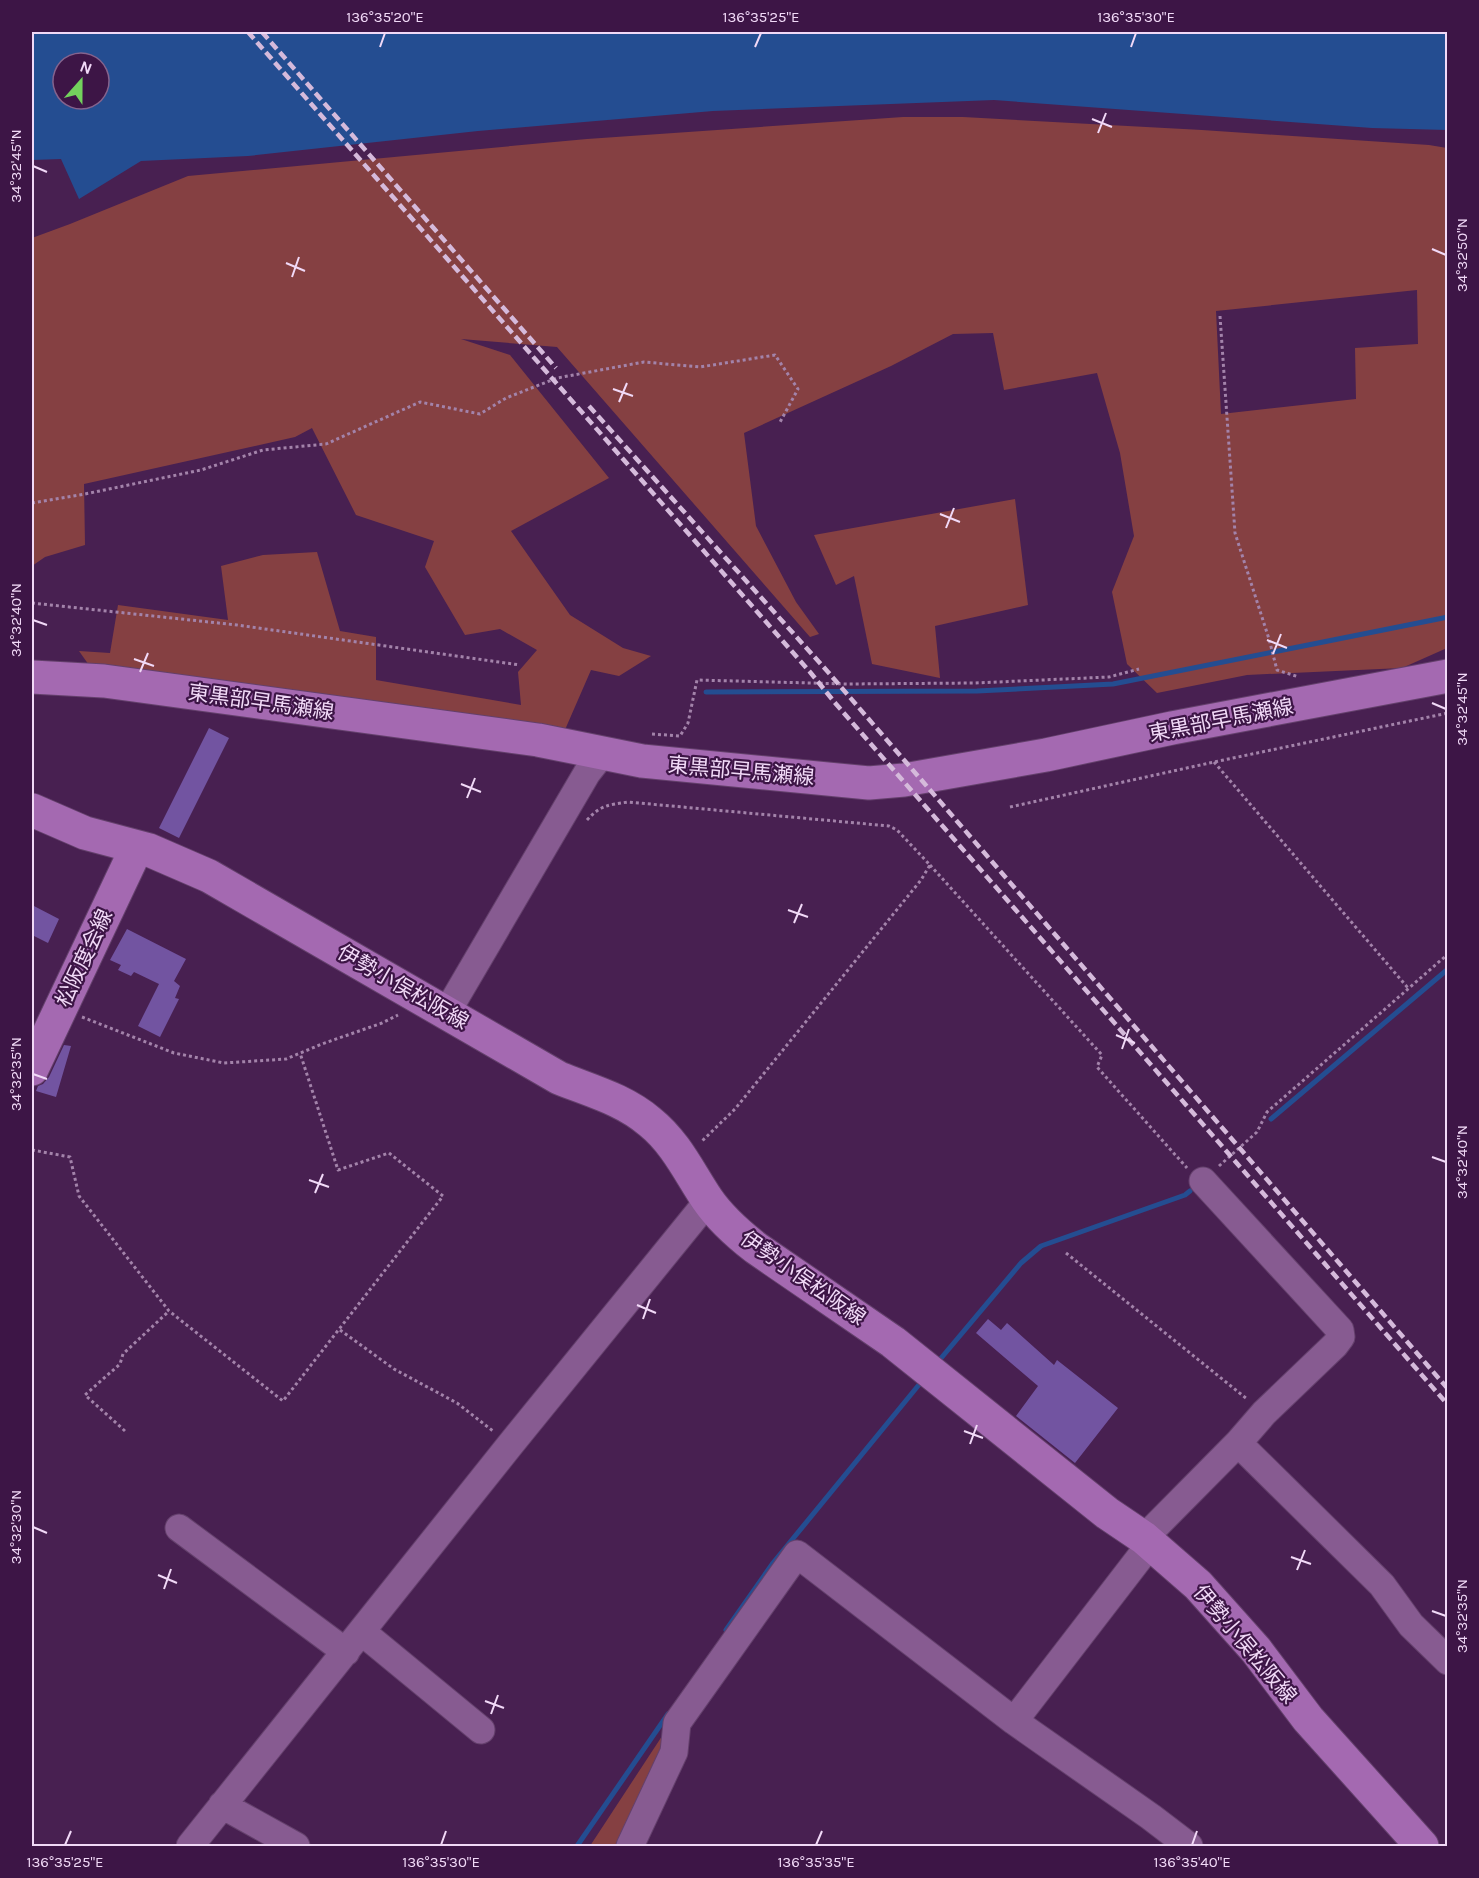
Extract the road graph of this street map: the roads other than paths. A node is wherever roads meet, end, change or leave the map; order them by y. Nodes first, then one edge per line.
1 (1448, 676) edge
2 (32, 677) edge
3 (602, 754) junction
4 (32, 810) edge
5 (137, 847) junction
6 (434, 1005) junction
7 (32, 1069) edge
8 (1203, 1181) road end
9 (708, 1201) junction
10 (1238, 1443) junction
11 (179, 1528) dead end
12 (1147, 1540) junction
13 (354, 1642) junction
14 (1448, 1661) edge
15 (1014, 1721) junction
16 (481, 1730) dead end
17 (222, 1805) junction
18 (189, 1846) edge
19 (296, 1846) edge
20 (631, 1846) edge
21 (1189, 1846) edge
22 (1422, 1846) edge

1 - 3 main road, 東黒部早馬瀬線
2 - 3 main road, 東黒部早馬瀬線
3 - 6 street
4 - 5 main road, 伊勢小俣松阪線
5 - 6 main road, 伊勢小俣松阪線
5 - 7 main road, 松阪度会線
6 - 9 main road, 伊勢小俣松阪線
8 - 10 street
9 - 12 main road, 伊勢小俣松阪線
9 - 13 street
10 - 12 street
10 - 14 street
11 - 13 street
12 - 15 street
12 - 22 main road, 伊勢小俣松阪線
13 - 16 street
13 - 17 street
15 - 20 street
15 - 21 street
17 - 18 street
17 - 19 street

